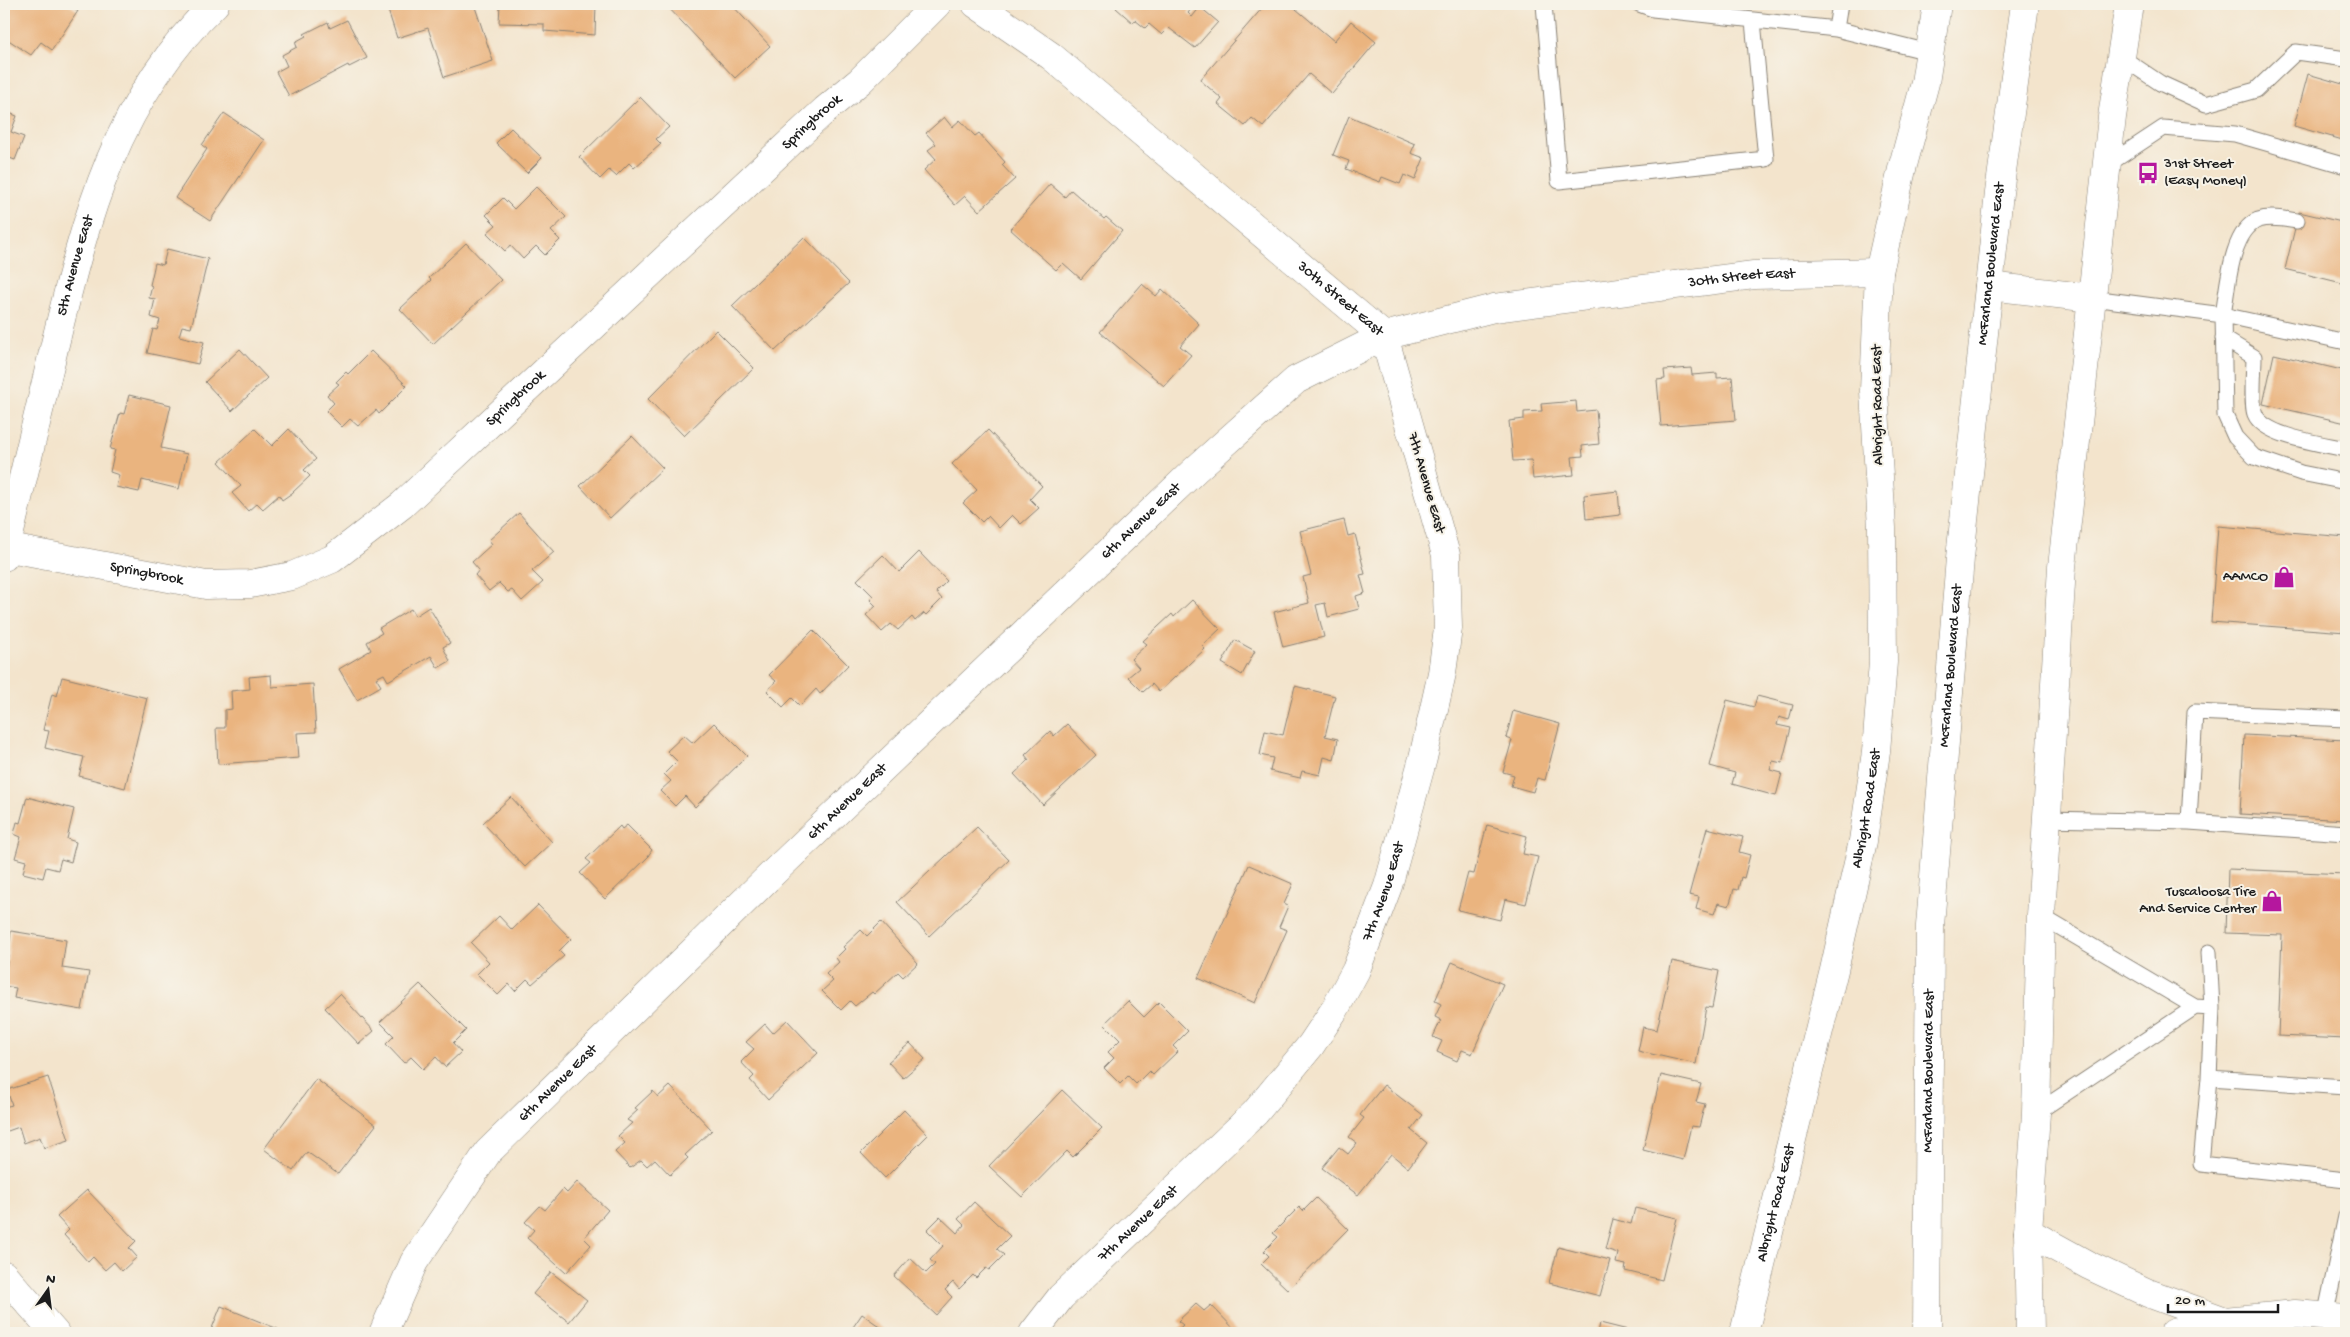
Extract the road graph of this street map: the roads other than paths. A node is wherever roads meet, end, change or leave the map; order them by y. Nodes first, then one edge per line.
1 (214, 4) edge
2 (938, 4) edge
3 (976, 4) edge
4 (1544, 4) edge
5 (1639, 4) edge
6 (1840, 4) edge
7 (1937, 4) edge
8 (2026, 4) edge
9 (2129, 4) edge
10 (1753, 21) junction
11 (1836, 29) junction
12 (1929, 52) junction
13 (2121, 57) junction
14 (2346, 59) edge
15 (2107, 165) junction
16 (2346, 166) edge
17 (2297, 221) dead end
18 (1879, 272) junction
19 (1989, 286) junction
20 (2092, 298) junction
21 (2223, 315) junction
22 (1384, 336) junction
23 (2223, 338) junction
24 (2346, 342) edge
25 (2346, 449) edge
26 (2346, 482) edge
27 (5, 551) edge
28 (2346, 719) edge
29 (2045, 819) junction
30 (2189, 822) junction
31 (2346, 833) edge
32 (2040, 916) junction
33 (2209, 952) dead end
34 (2195, 1008) junction
35 (2212, 1008) junction
36 (2210, 1078) junction
37 (2346, 1087) edge
38 (2036, 1113) junction
39 (2346, 1180) edge
40 (2346, 1216) edge
41 (2028, 1232) junction
42 (4, 1275) edge
43 (2336, 1317) edge
44 (2225, 1321) junction
45 (55, 1333) edge
46 (383, 1333) edge
47 (1033, 1333) edge
48 (1744, 1333) edge
49 (1928, 1333) edge
50 (2030, 1333) edge
51 (2174, 1333) edge

1 - 27 main road, 5th Avenue East
2 - 27 main road, Springbrook
3 - 22 main road, 30th Street East
4 - 10 lane
5 - 10 lane
6 - 11 lane
7 - 12 main road, Albright Road East
8 - 19 main road, McFarland Boulevard East
9 - 13 main road
10 - 11 lane
11 - 12 lane
12 - 18 main road, Albright Road East
13 - 14 lane
13 - 15 main road
15 - 16 lane
15 - 20 main road
17 - 21 lane
18 - 22 main road, 30th Street East
18 - 48 main road, Albright Road East
19 - 20 main road
19 - 49 main road, McFarland Boulevard East
20 - 21 lane
20 - 29 main road
21 - 23 lane
21 - 24 lane
22 - 46 main road, 6th Avenue East
22 - 47 main road, 7th Avenue East
23 - 25 lane
23 - 26 lane
28 - 30 lane
29 - 30 lane
29 - 32 main road
30 - 31 lane
32 - 34 lane
32 - 38 main road
33 - 35 lane
34 - 35 lane
34 - 38 lane
35 - 36 lane
36 - 37 lane
36 - 39 lane
38 - 41 main road
40 - 43 lane
41 - 44 main road
41 - 50 main road
42 - 45 main road
43 - 44 main road
44 - 51 main road

